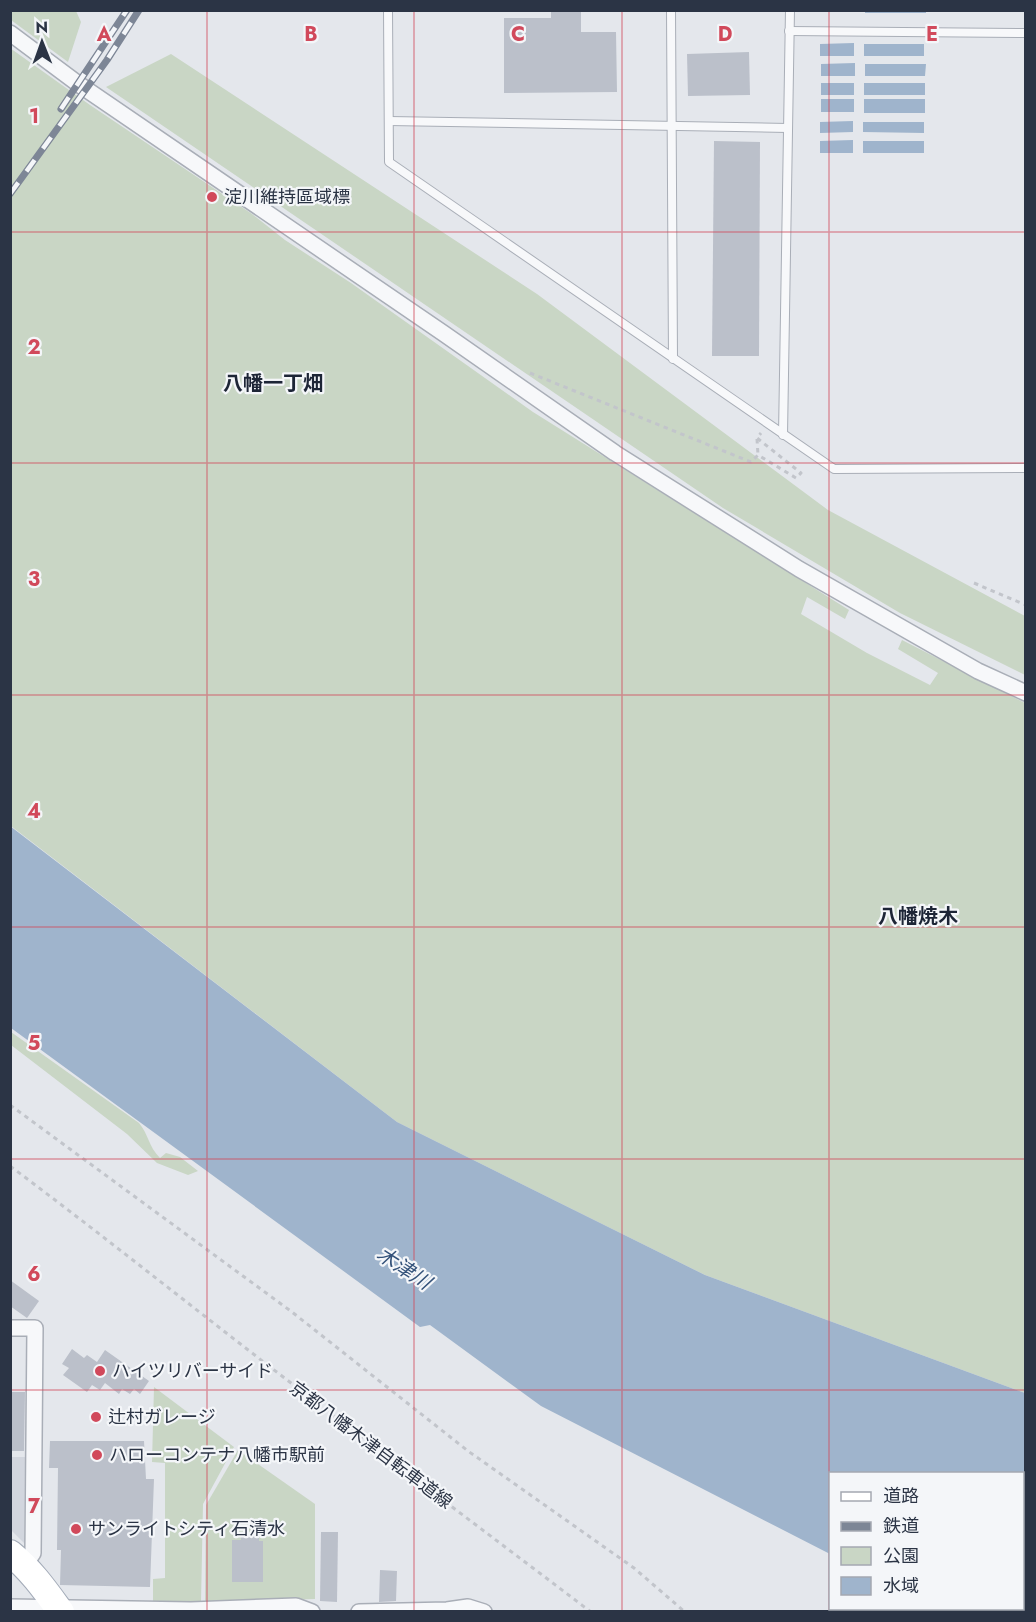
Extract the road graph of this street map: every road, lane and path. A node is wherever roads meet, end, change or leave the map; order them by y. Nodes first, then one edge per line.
1 (388, 10) edge
2 (671, 10) edge
3 (789, 10) edge
4 (789, 31) junction
5 (10, 33) edge
6 (1026, 33) edge
7 (389, 121) junction
8 (672, 126) junction
9 (788, 128) junction
10 (673, 359) junction
11 (491, 366) junction
12 (767, 424) junction
13 (783, 435) junction
14 (757, 438) junction
15 (758, 455) junction
16 (1026, 468) edge
17 (974, 583) dead end
18 (1026, 605) edge
19 (1026, 693) edge
20 (10, 1105) edge
21 (10, 1166) edge
22 (10, 1328) edge
23 (18, 1559) edge
24 (10, 1607) edge
25 (59, 1609) edge
26 (312, 1611) edge
27 (359, 1611) edge
28 (484, 1611) edge
29 (591, 1611) edge
30 (685, 1611) edge

1 - 7 lane
2 - 8 lane
3 - 4 lane
4 - 6 lane
4 - 9 lane
5 - 11 street
7 - 8 lane
7 - 10 lane
8 - 9 lane
8 - 10 lane
9 - 13 lane
10 - 12 lane
11 - 15 path
11 - 19 street
12 - 13 lane
12 - 14 path
13 - 16 lane
14 - 15 path
14 - 15 path
17 - 18 path
20 - 30 path
21 - 29 path, 京都八幡木津自転車道線
22 - 23 street
23 - 25 main road
24 - 25 street
25 - 26 street
27 - 28 street

